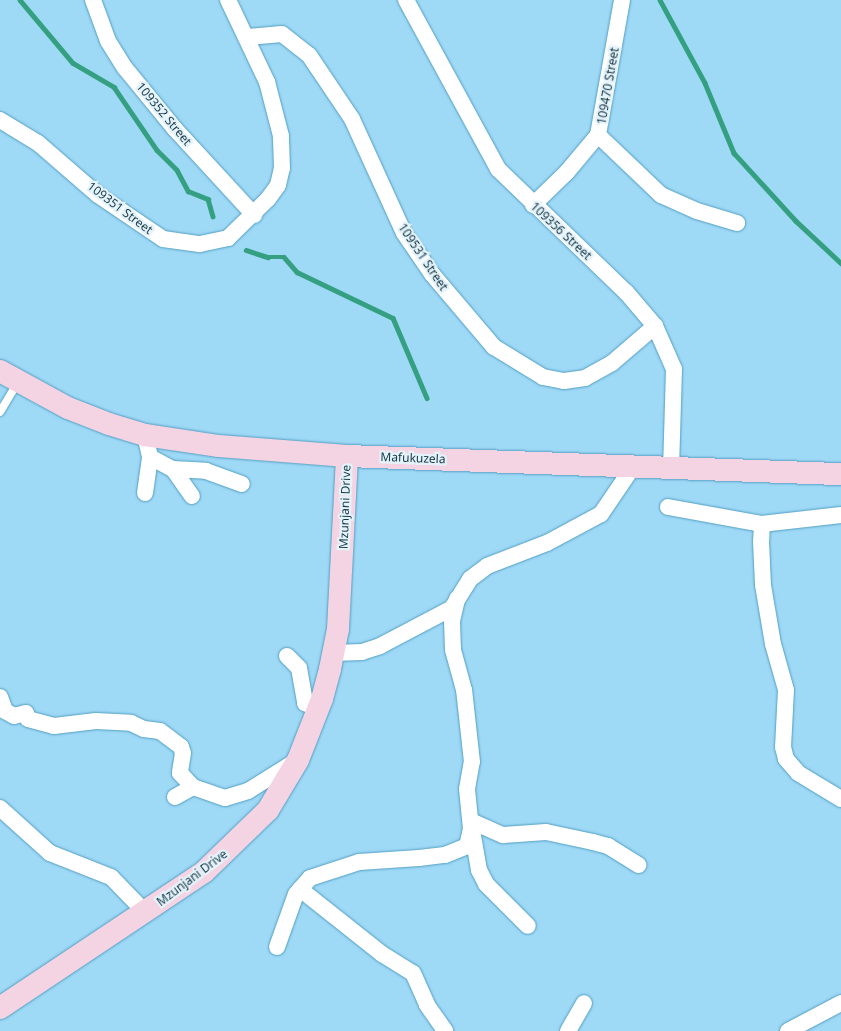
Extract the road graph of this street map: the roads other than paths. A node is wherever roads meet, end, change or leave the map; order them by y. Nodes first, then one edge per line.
1 (93, 0) edge
2 (228, 0) edge
3 (406, 0) edge
4 (622, 0) edge
5 (248, 37) junction
6 (0, 120) edge
7 (598, 135) junction
8 (533, 205) junction
9 (254, 215) junction
10 (737, 223) dead end
11 (655, 326) junction
12 (9, 376) edge
13 (0, 412) edge
14 (145, 434) junction
15 (347, 456) junction
16 (150, 457) junction
17 (633, 467) junction
18 (671, 468) junction
19 (173, 470) junction
20 (841, 474) edge
21 (242, 484) dead end
22 (145, 493) dead end
23 (192, 496) dead end
24 (668, 507) dead end
25 (841, 515) edge
26 (762, 524) junction
27 (457, 599) junction
28 (333, 653) junction
29 (288, 656) dead end
30 (0, 697) edge
31 (319, 709) junction
32 (298, 760) junction
33 (192, 787) junction
34 (175, 797) dead end
35 (841, 799) edge
36 (0, 808) edge
37 (471, 821) junction
38 (639, 865) dead end
39 (300, 890) junction
40 (146, 913) junction
41 (528, 926) dead end
42 (278, 948) dead end
43 (584, 1003) dead end
44 (841, 1003) edge
45 (0, 1008) edge
46 (446, 1031) edge
47 (568, 1031) edge
48 (788, 1031) edge

1 - 9 street, 109352 Street
2 - 5 street, 109351 Street
3 - 8 street, 109356 Street
4 - 7 street, 109470 Street
5 - 9 street, 109351 Street
5 - 11 street, 109531 Street
6 - 9 street, 109351 Street
7 - 8 street, 109470 Street
7 - 10 street
8 - 11 street, 109356 Street
11 - 18 street, 109356 Street
12 - 13 lane
12 - 14 main road, Mafukuzela
14 - 15 main road, Mafukuzela
14 - 16 street
15 - 17 main road, Mafukuzela
15 - 28 main road, Mzunjani Drive
16 - 19 street
16 - 22 street
17 - 18 main road, Mafukuzela
17 - 27 street
18 - 20 main road, Mafukuzela
19 - 21 street
19 - 23 street
24 - 26 street
25 - 26 street
26 - 35 street
27 - 28 street
27 - 37 street
28 - 31 main road, Mzunjani Drive
29 - 31 street
30 - 33 street
31 - 32 main road, Mzunjani Drive
32 - 33 street
32 - 40 main road, Mzunjani Drive
33 - 34 street
36 - 40 street
37 - 38 street
37 - 39 street
37 - 41 street
39 - 42 street
39 - 46 street
40 - 45 main road, Mzunjani Drive
43 - 47 street
44 - 48 street

